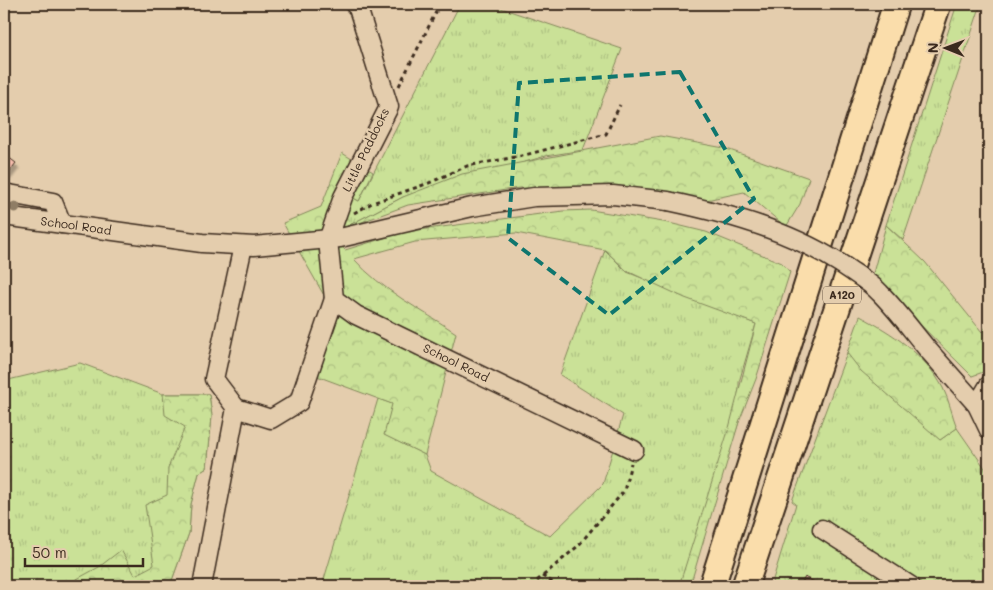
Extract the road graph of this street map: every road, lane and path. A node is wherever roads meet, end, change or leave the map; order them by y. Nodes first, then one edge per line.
1 (354, 4) edge
2 (440, 4) edge
3 (896, 4) edge
4 (938, 4) edge
5 (620, 105) dead end
6 (388, 107) junction
7 (4, 193) edge
8 (4, 216) edge
9 (62, 224) junction
10 (331, 233) junction
11 (243, 246) junction
12 (334, 299) junction
13 (989, 385) edge
14 (977, 405) junction
15 (236, 408) junction
16 (989, 430) edge
17 (634, 450) joint
18 (822, 528) dead end
19 (542, 576) junction
20 (202, 586) edge
21 (531, 586) edge
22 (558, 586) edge
23 (712, 586) edge
24 (745, 586) edge
25 (911, 586) edge

1 - 6 street, Little Paddocks
2 - 6 path
3 - 23 highway, A120
4 - 24 highway, A120
5 - 10 path
6 - 10 street, Little Paddocks
7 - 9 street
8 - 9 street, School Road
9 - 11 street, School Road
10 - 11 street, School Road
10 - 12 street
10 - 14 street, School Road, bridge
11 - 15 street
12 - 15 street
12 - 17 street, School Road
13 - 14 street
14 - 16 street
15 - 20 street
17 - 19 path
18 - 25 street
19 - 21 path
19 - 22 path

